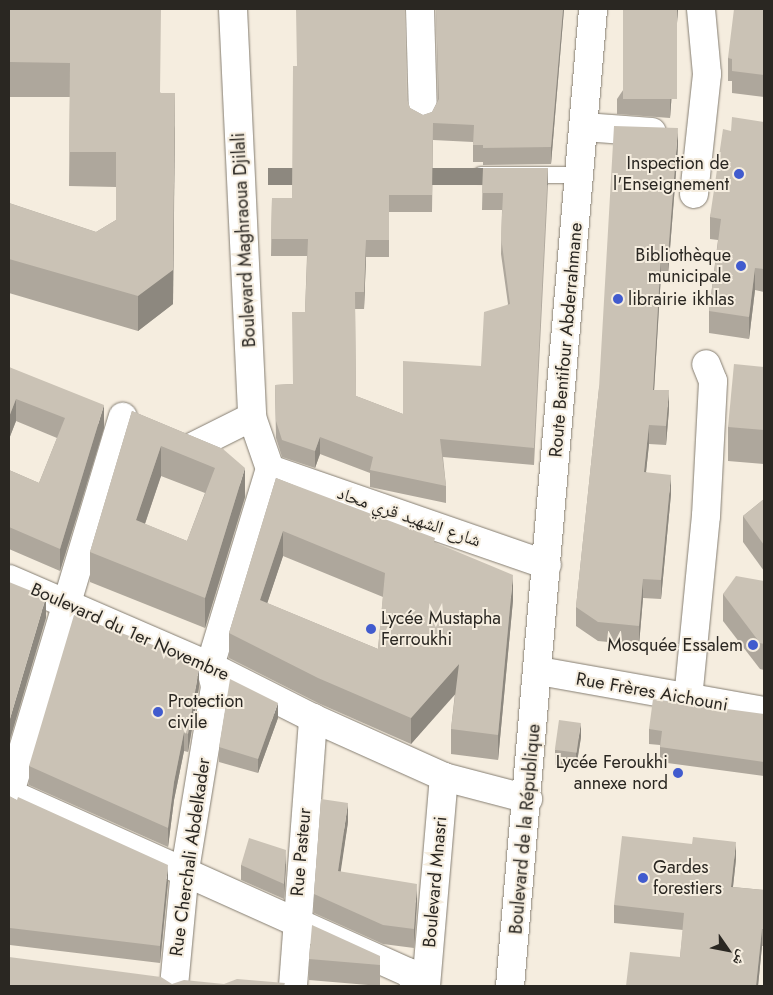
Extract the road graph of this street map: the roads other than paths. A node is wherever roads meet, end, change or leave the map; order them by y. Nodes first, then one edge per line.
1 (233, 9) edge
2 (420, 9) edge
3 (593, 9) edge
4 (701, 9) edge
5 (423, 116) edge
6 (584, 127) junction
7 (667, 132) edge
8 (481, 175) edge
9 (580, 176) junction
10 (694, 194) dead end
11 (706, 364) dead end
12 (97, 407) edge
13 (252, 417) junction
14 (123, 418) junction
15 (192, 447) junction
16 (250, 474) junction
17 (547, 566) junction
18 (9, 579) edge
19 (68, 605) junction
20 (210, 666) junction
21 (539, 671) junction
22 (688, 699) junction
23 (764, 711) edge
24 (313, 718) junction
25 (444, 777) junction
26 (9, 794) edge
27 (528, 799) junction
28 (184, 870) junction
29 (295, 923) junction
30 (145, 977) edge
31 (183, 983) edge
32 (293, 986) edge
33 (418, 986) edge
34 (426, 986) edge
35 (510, 986) edge

1 - 13 street, Boulevard Maghraoua Djilali
2 - 5 street
3 - 6 street, Route Bentifour Abderrahmane
4 - 10 street
6 - 7 street
6 - 9 street, Route Bentifour Abderrahmane
8 - 9 lane
9 - 17 street, Route Bentifour Abderrahmane
11 - 22 street
12 - 14 street, شارع الشهيد قري محاد
13 - 15 street
13 - 16 street, Boulevard Maghraoua Djilali
14 - 15 street, شارع الشهيد قري محاد
14 - 19 street
15 - 16 street, شارع الشهيد قري محاد
16 - 17 street, شارع الشهيد قري محاد
16 - 20 street, Rue Cherchali Abdelkader
17 - 21 street, Route Bentifour Abderrahmane
18 - 19 street, Boulevard du 1er Novembre
19 - 20 street, Boulevard du 1er Novembre
19 - 26 street
20 - 24 street, Boulevard du 1er Novembre
20 - 28 street, Rue Cherchali Abdelkader
21 - 22 street, Rue Frères Aichouni
21 - 27 street, Boulevard de la République
22 - 23 street, Rue Frères Aichouni
24 - 25 street, Boulevard du 1er Novembre
24 - 29 street, Rue Pasteur
25 - 27 street, Boulevard du 1er Novembre
25 - 34 street, Boulevard Mnasri
26 - 28 street
27 - 35 street, Boulevard de la République
28 - 29 street
28 - 31 street, Rue Cherchali Abdelkader
29 - 32 street, Rue Pasteur
29 - 33 street
30 - 31 street

